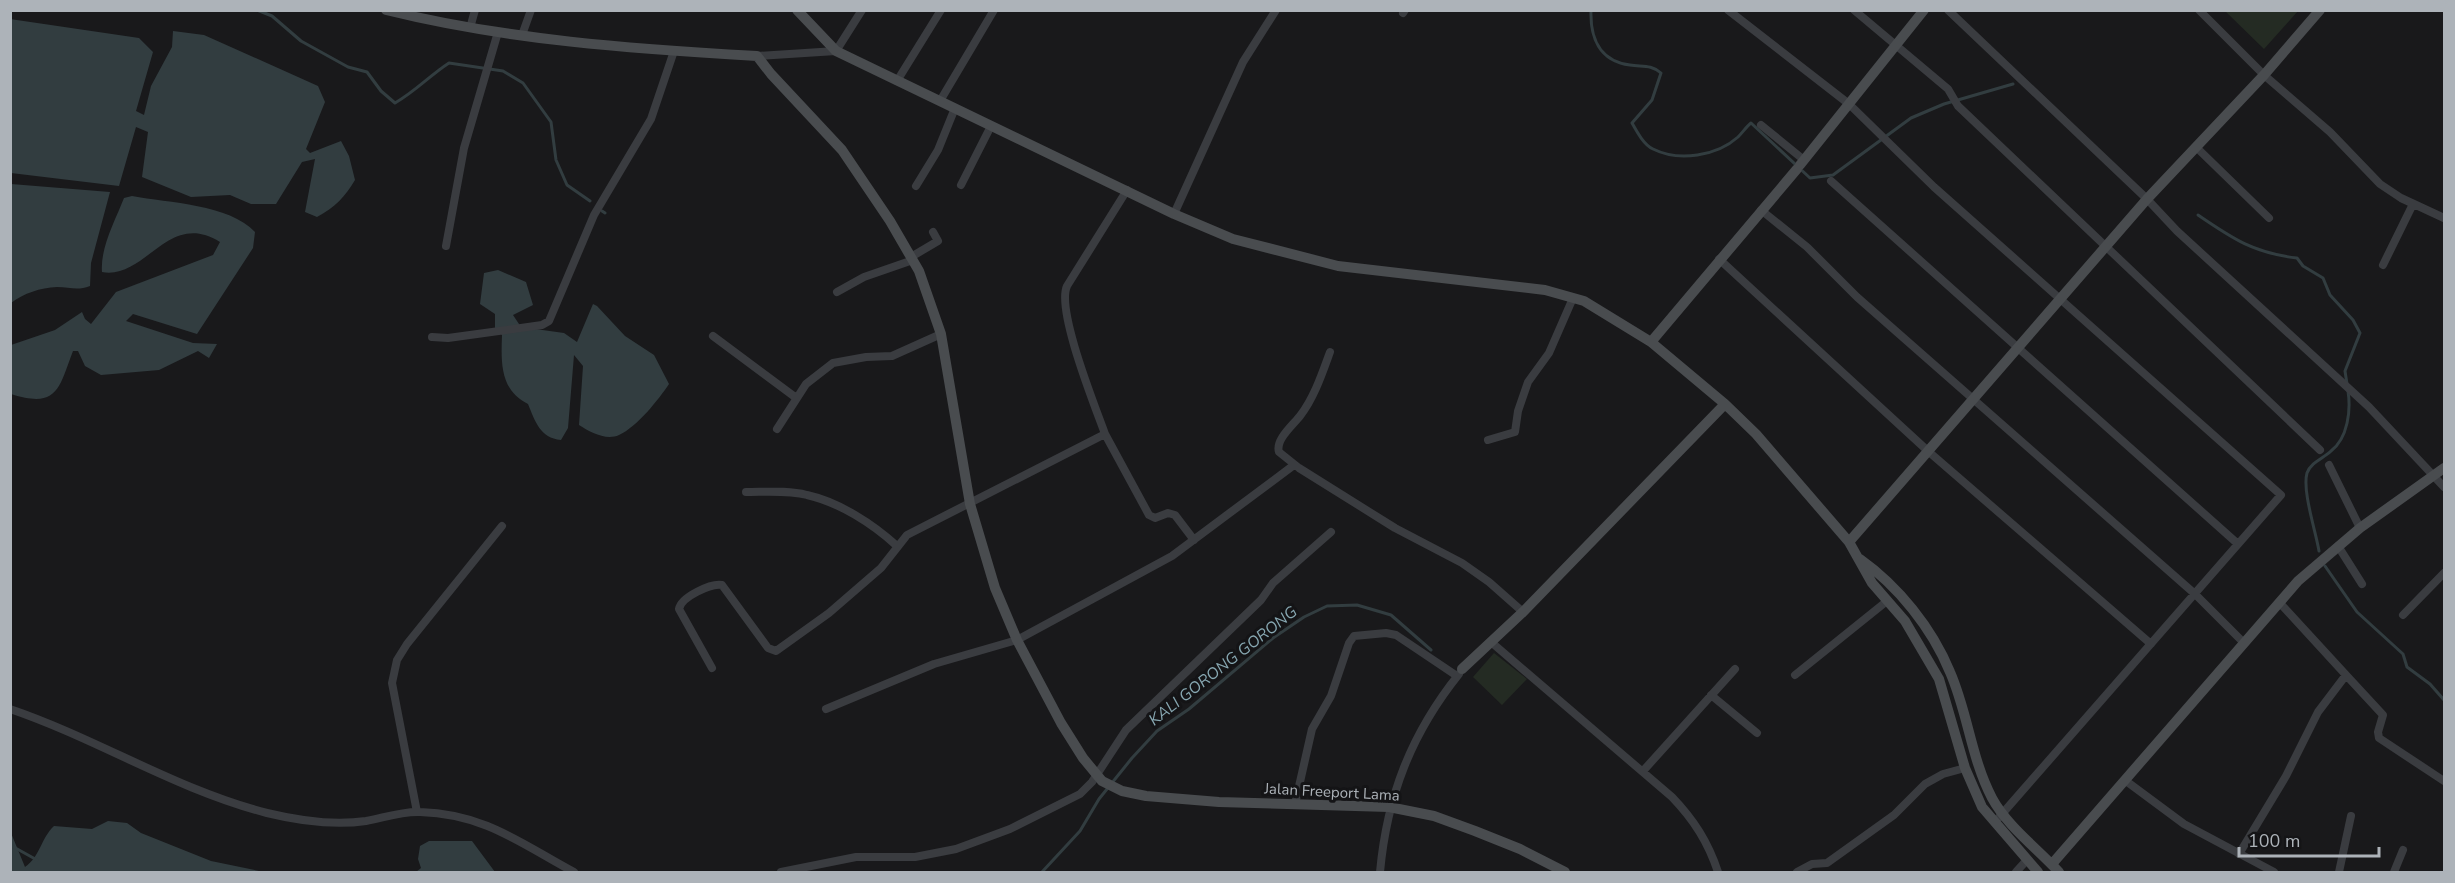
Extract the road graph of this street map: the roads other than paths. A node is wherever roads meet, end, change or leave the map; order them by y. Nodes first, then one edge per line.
1 (386, 10) edge
2 (475, 10) edge
3 (531, 10) edge
4 (797, 10) edge
5 (862, 10) edge
6 (941, 10) edge
7 (994, 10) edge
8 (1276, 10) edge
9 (1728, 10) edge
10 (1854, 10) edge
11 (1924, 10) edge
12 (1948, 10) edge
13 (2199, 10) edge
14 (2320, 10) edge
15 (470, 28) junction
16 (498, 32) junction
17 (522, 35) junction
18 (1897, 44) junction
19 (674, 51) junction
20 (836, 51) junction
21 (757, 56) junction
22 (2264, 75) junction
23 (897, 81) junction
24 (940, 101) junction
25 (1850, 104) junction
26 (955, 108) junction
27 (1761, 124) dead end
28 (991, 126) junction
29 (2196, 147) junction
30 (1800, 165) junction
31 (1831, 181) dead end
32 (961, 185) dead end
33 (916, 186) dead end
34 (1127, 190) junction
35 (2147, 199) junction
36 (2413, 204) junction
37 (1761, 210) junction
38 (1174, 214) junction
39 (2269, 218) dead end
40 (2445, 218) edge
41 (933, 232) dead end
42 (446, 246) dead end
43 (2106, 247) junction
44 (912, 258) junction
45 (1719, 259) junction
46 (2383, 265) dead end
47 (837, 292) dead end
48 (1573, 298) junction
49 (2061, 299) junction
50 (941, 334) junction
51 (712, 336) dead end
52 (432, 337) dead end
53 (1650, 342) junction
54 (2018, 348) junction
55 (1330, 352) dead end
56 (795, 398) junction
57 (1974, 400) junction
58 (1725, 404) junction
59 (777, 429) dead end
60 (1105, 434) junction
61 (1488, 440) dead end
62 (2320, 450) dead end
63 (1929, 452) junction
64 (1294, 465) junction
65 (2329, 465) dead end
66 (2445, 468) edge
67 (2434, 475) junction
68 (2445, 488) edge
69 (746, 492) dead end
70 (970, 504) junction
71 (502, 526) dead end
72 (2360, 528) junction
73 (1331, 532) dead end
74 (1194, 540) junction
75 (1849, 542) junction
76 (2238, 544) junction
77 (897, 546) junction
78 (2338, 546) junction
79 (1858, 557) junction
80 (2445, 573) edge
81 (2362, 584) dead end
82 (2194, 594) junction
83 (1887, 601) junction
84 (2279, 602) junction
85 (1523, 612) junction
86 (2403, 615) dead end
87 (1017, 640) junction
88 (1491, 642) junction
89 (2243, 642) junction
90 (2151, 644) junction
91 (712, 668) dead end
92 (1735, 669) dead end
93 (1459, 673) junction
94 (1795, 675) dead end
95 (2346, 675) junction
96 (1712, 695) junction
97 (10, 709) edge
98 (826, 709) dead end
99 (1758, 733) dead end
100 (1965, 768) junction
101 (1643, 771) junction
102 (1099, 777) junction
103 (2126, 781) junction
104 (2445, 781) edge
105 (1295, 804) junction
106 (1389, 807) junction
107 (417, 812) junction
108 (2003, 813) junction
109 (2351, 816) dead end
110 (1995, 822) junction
111 (2403, 850) dead end
112 (2239, 854) junction
113 (2026, 861) junction
114 (2055, 868) edge
115 (574, 873) edge
116 (781, 873) edge
117 (1380, 873) edge
118 (1565, 873) edge
119 (1718, 873) edge
120 (1797, 873) edge
121 (2016, 873) edge
122 (2038, 873) edge
123 (2274, 873) edge
124 (2339, 873) edge
125 (2394, 873) edge

1 - 15 street
2 - 15 street
3 - 17 street
4 - 20 street
5 - 20 street
6 - 23 street
7 - 24 street
8 - 38 street
9 - 25 street
10 - 18 street
11 - 18 street
12 - 35 street
13 - 22 street
14 - 22 street
15 - 16 street
16 - 17 street
16 - 42 street
17 - 19 street
18 - 25 street
18 - 43 street
19 - 21 street
19 - 52 street
20 - 21 street
20 - 23 street
21 - 44 street
22 - 29 street
22 - 36 street
23 - 24 street
24 - 26 street
25 - 30 street
25 - 49 street
26 - 28 street
26 - 33 street
27 - 30 street
28 - 32 street
28 - 34 street
29 - 35 street
29 - 39 street
30 - 37 street
31 - 54 street
34 - 38 street
34 - 60 street
35 - 43 street
35 - 67 street
36 - 40 street
36 - 46 street
37 - 45 street
37 - 57 street
38 - 48 street
41 - 44 street
43 - 49 street
43 - 62 street
44 - 47 street
44 - 50 street
45 - 53 street
45 - 63 street
48 - 53 street
48 - 61 street
49 - 54 street
49 - 76 street
50 - 56 street
50 - 70 street
51 - 56 street
53 - 58 street
54 - 57 street
54 - 76 street
55 - 64 street
56 - 59 street
57 - 63 street
57 - 82 street
58 - 75 street
58 - 85 street
60 - 70 street
60 - 74 street
63 - 75 street
63 - 90 street
64 - 74 street
64 - 85 street
65 - 72 street
66 - 67 street
67 - 68 street
67 - 72 street
69 - 77 street
70 - 77 street
70 - 87 street
71 - 107 street
72 - 78 street
73 - 102 street
74 - 87 street
75 - 79 street
76 - 82 street
77 - 91 street
78 - 81 street
78 - 84 street
79 - 83 street
79 - 108 street
80 - 86 street
82 - 89 street
82 - 90 street
83 - 94 street
83 - 100 street
84 - 89 street
84 - 95 street
85 - 88 street
87 - 98 street
87 - 102 street
88 - 93 street
88 - 101 street
89 - 103 street
90 - 108 street
92 - 96 street
93 - 105 street
93 - 106 street
95 - 104 street
95 - 112 street
96 - 99 street
96 - 101 street
97 - 107 street
100 - 110 street
100 - 120 street
101 - 119 street
102 - 105 street, Jalan Freeport Lama
102 - 116 street
103 - 112 street
103 - 114 street
105 - 106 street, Jalan Freeport Lama
106 - 117 street
106 - 118 street, Jalan Freeport Lama
107 - 115 street
108 - 110 street
108 - 114 street
109 - 124 street
110 - 113 street
111 - 125 street
112 - 123 street
113 - 121 street
113 - 122 street

